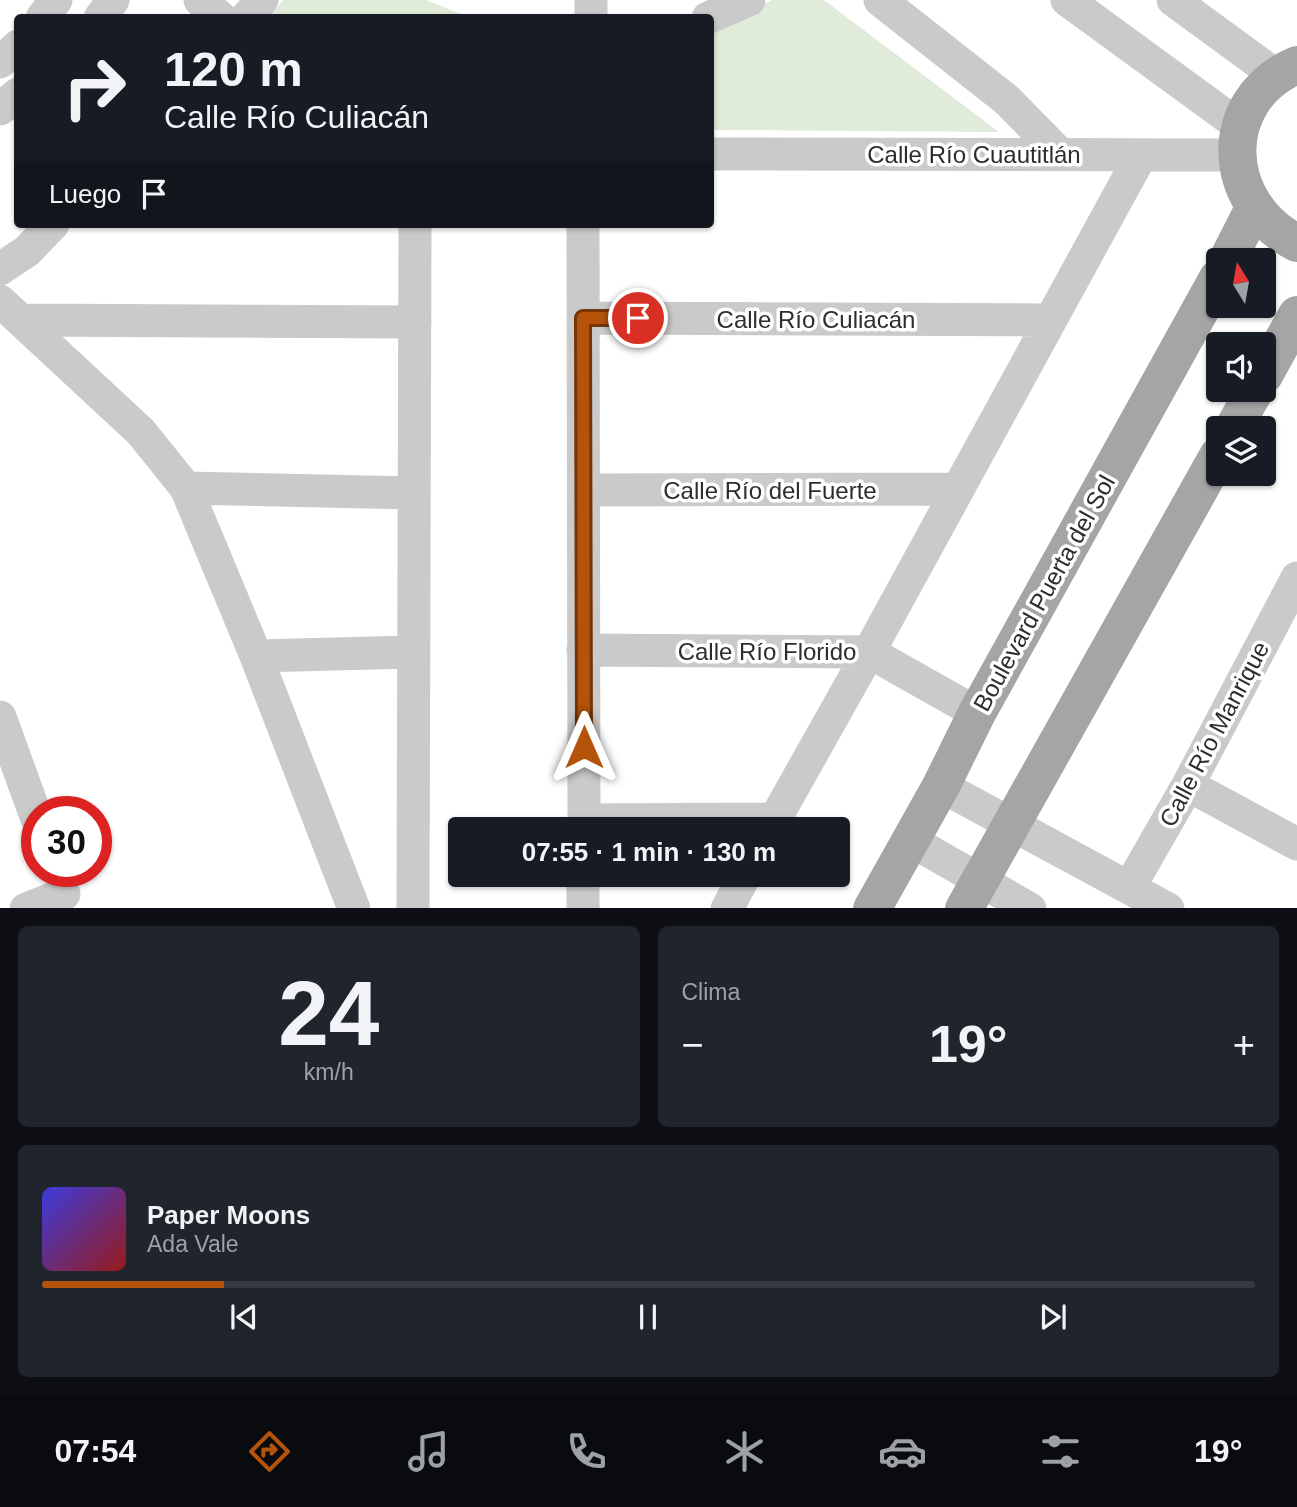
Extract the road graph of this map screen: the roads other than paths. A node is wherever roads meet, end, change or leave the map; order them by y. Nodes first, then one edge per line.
1 (56, 0) edge
2 (200, 0) edge
3 (261, 0) edge
4 (749, 0) edge
5 (880, 0) edge
6 (1067, 0) edge
7 (1173, 0) edge
8 (45, 14) edge
9 (216, 14) edge
10 (249, 14) edge
11 (714, 15) edge
12 (14, 50) edge
13 (0, 62) edge
14 (1287, 70) edge
15 (14, 97) edge
16 (0, 109) edge
17 (1239, 141) junction
18 (1059, 153) junction
19 (714, 154) edge
20 (1141, 155) junction
21 (1254, 208) junction
22 (49, 228) edge
23 (415, 228) edge
24 (583, 228) edge
25 (1297, 243) edge
26 (1234, 248) edge
27 (0, 269) edge
28 (1206, 300) edge
29 (11, 311) edge
30 (1297, 315) edge
31 (583, 318) junction
32 (1049, 320) junction
33 (415, 322) junction
34 (1276, 353) edge
35 (1206, 477) edge
36 (186, 488) junction
37 (957, 489) junction
38 (583, 490) junction
39 (413, 493) junction
40 (1297, 578) edge
41 (583, 650) junction
42 (412, 652) junction
43 (869, 652) junction
44 (256, 656) junction
45 (977, 713) junction
46 (0, 718) edge
47 (1188, 785) junction
48 (941, 786) junction
49 (29, 796) edge
50 (584, 817) edge
51 (776, 817) edge
52 (1011, 826) junction
53 (910, 840) junction
54 (1297, 844) edge
55 (583, 887) edge
56 (738, 887) edge
57 (1129, 888) junction
58 (63, 891) edge
59 (972, 894) edge
60 (26, 908) edge
61 (354, 908) edge
62 (412, 908) edge
63 (583, 908) edge
64 (727, 908) edge
65 (872, 908) edge
66 (1030, 908) edge
67 (1168, 908) edge

1 - 8 street
2 - 9 street
3 - 10 street
4 - 11 street
5 - 18 street
6 - 17 street
7 - 14 street
12 - 13 street
14 - 17 main road
15 - 16 street
17 - 20 street, Calle Río Cuautitlán
17 - 21 main road
18 - 19 street, Calle Río Cuautitlán
18 - 20 street, Calle Río Cuautitlán
20 - 32 street
21 - 25 main road
21 - 26 main road
22 - 27 street
23 - 33 street
24 - 31 street
28 - 45 main road, Boulevard Puerta del Sol
29 - 33 street
29 - 36 street
30 - 34 main road
31 - 32 street, Calle Río Culiacán
31 - 38 street
32 - 37 street
33 - 39 street
35 - 52 main road
36 - 39 street
36 - 44 street
37 - 38 street, Calle Río del Fuerte
37 - 43 street
38 - 41 street
39 - 42 street
40 - 47 street, Calle Río Manrique
41 - 43 street, Calle Río Florido
41 - 50 street
42 - 44 street
42 - 62 street
43 - 45 street, Calle Río Florido
43 - 51 street
44 - 61 street
45 - 48 main road, Boulevard Puerta del Sol
46 - 49 street
47 - 54 street
47 - 57 street, Calle Río Manrique
48 - 52 street
48 - 53 main road, Boulevard Puerta del Sol
52 - 57 street
52 - 59 main road
53 - 59 street
53 - 65 main road, Boulevard Puerta del Sol
55 - 63 street
56 - 64 street
57 - 67 street
58 - 60 street
59 - 66 street

